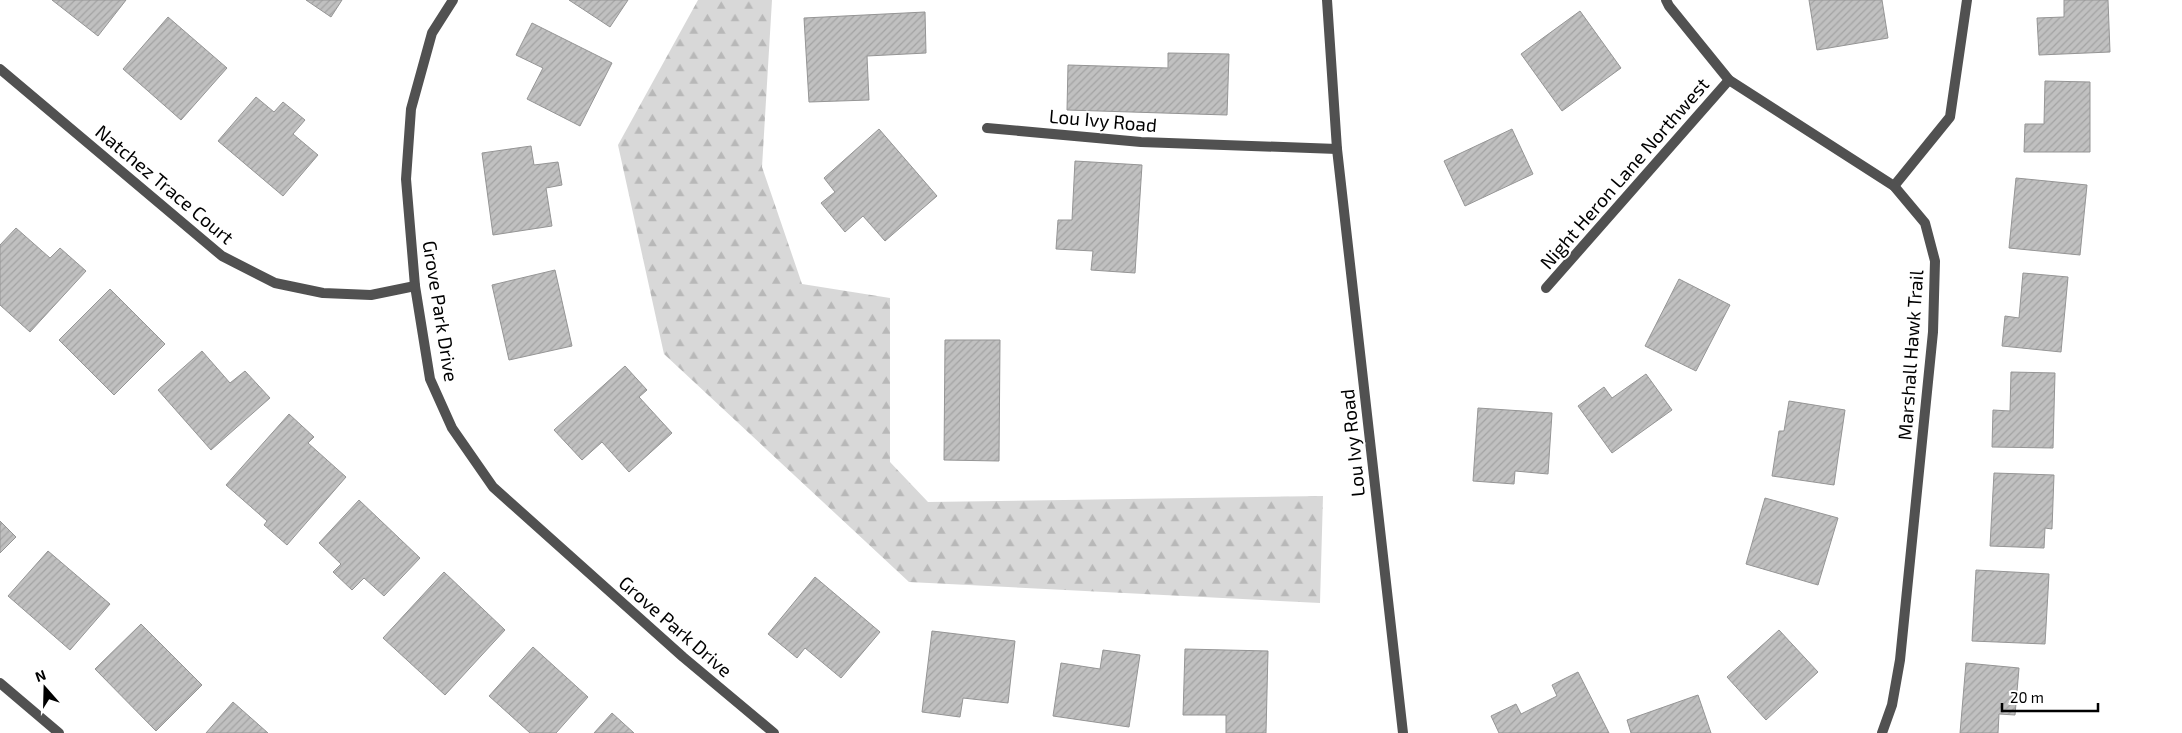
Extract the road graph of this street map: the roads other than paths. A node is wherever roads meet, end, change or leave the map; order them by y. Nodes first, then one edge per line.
1 (453, 0) edge
2 (1327, 0) edge
3 (1666, 0) edge
4 (1967, 0) edge
5 (0, 69) edge
6 (1729, 80) junction
7 (987, 128) dead end
8 (1337, 149) junction
9 (1894, 186) junction
10 (415, 286) junction
11 (1546, 288) dead end
12 (0, 683) edge
13 (59, 733) edge
14 (774, 733) edge
15 (1403, 733) edge
16 (1882, 733) edge

1 - 10 street, Grove Park Drive
2 - 8 street, Lou Ivy Road
3 - 6 street, Marshall Hawk Trail
4 - 9 street
5 - 10 street, Natchez Trace Court
6 - 9 street, Marshall Hawk Trail
6 - 11 street, Night Heron Lane Northwest
7 - 8 street, Lou Ivy Road
8 - 15 street, Lou Ivy Road
9 - 16 street, Marshall Hawk Trail
10 - 14 street, Grove Park Drive
12 - 13 street

